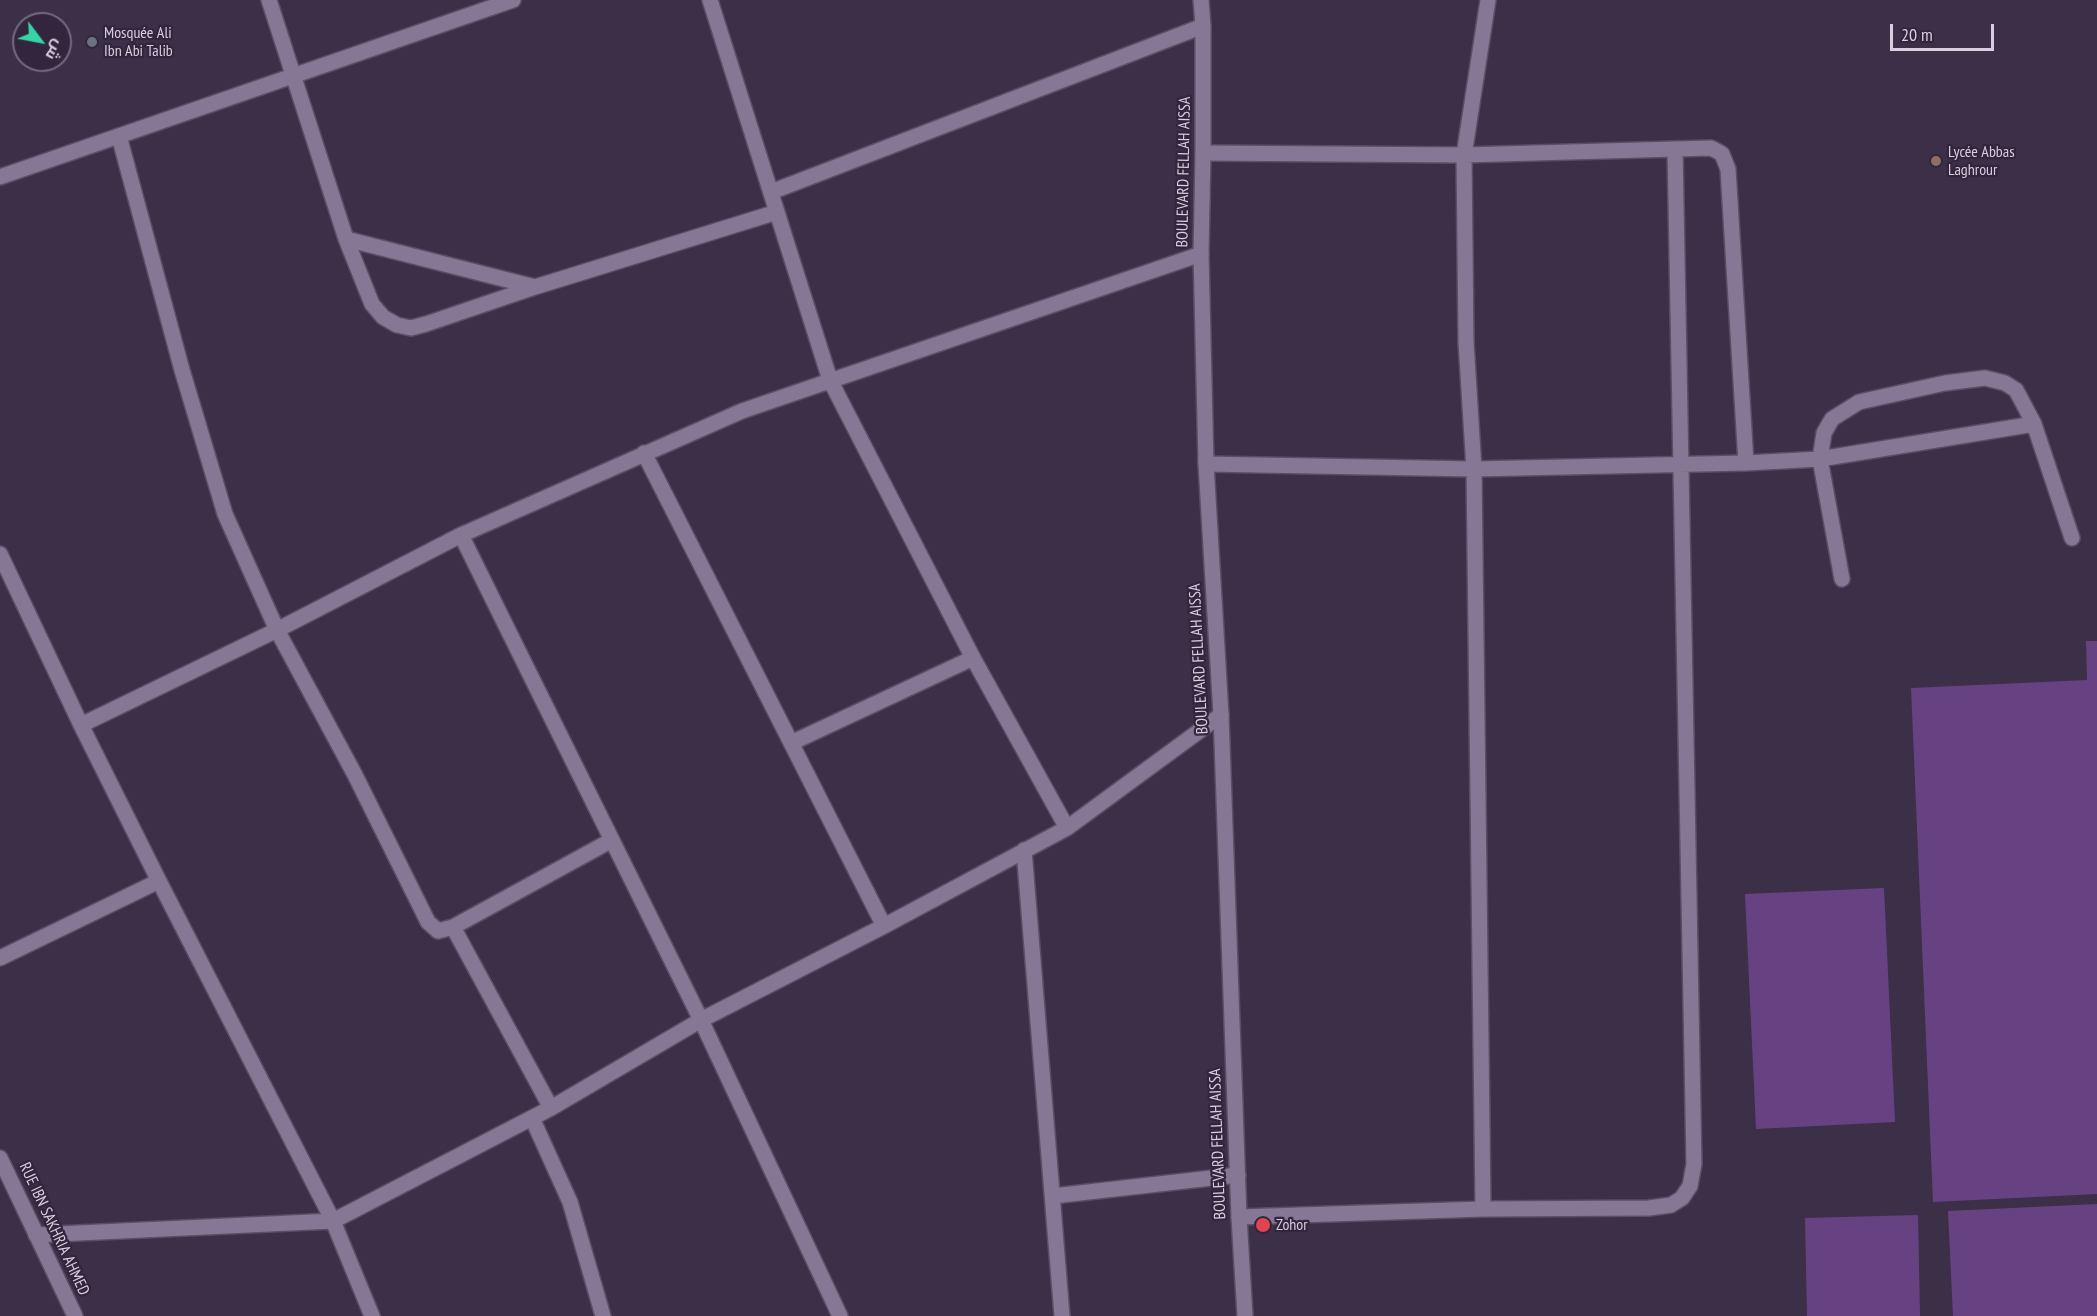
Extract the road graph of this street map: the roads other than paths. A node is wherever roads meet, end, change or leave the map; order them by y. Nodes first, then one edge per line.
1 (269, 0) edge
2 (513, 0) edge
3 (710, 0) edge
4 (1201, 0) edge
5 (1488, 0) edge
6 (1203, 26) junction
7 (294, 75) junction
8 (119, 136) junction
9 (1675, 149) junction
10 (1203, 153) junction
11 (1464, 155) junction
12 (0, 177) edge
13 (771, 192) junction
14 (777, 212) junction
15 (346, 239) junction
16 (1201, 254) junction
17 (535, 287) junction
18 (830, 380) junction
19 (2034, 424) junction
20 (644, 453) junction
21 (1820, 459) junction
22 (1746, 463) junction
23 (1206, 464) junction
24 (1682, 466) junction
25 (1474, 469) junction
26 (461, 535) junction
27 (2072, 538) dead end
28 (0, 554) edge
29 (1842, 579) dead end
30 (277, 630) junction
31 (973, 658) junction
32 (1221, 715) junction
33 (81, 725) junction
34 (791, 743) junction
35 (1067, 828) junction
36 (612, 840) junction
37 (1024, 850) junction
38 (159, 881) junction
39 (884, 926) junction
40 (453, 927) junction
41 (0, 958) edge
42 (701, 1020) junction
43 (551, 1108) junction
44 (532, 1118) junction
45 (0, 1158) edge
46 (1238, 1175) junction
47 (1053, 1196) junction
48 (1483, 1209) junction
49 (1239, 1217) junction
50 (333, 1221) junction
51 (36, 1235) junction
52 (75, 1316) edge
53 (372, 1316) edge
54 (603, 1316) edge
55 (840, 1316) edge
56 (1062, 1316) edge
57 (1245, 1316) edge

1 - 7 street
2 - 7 street
3 - 13 street
4 - 6 street, BOULEVARD FELLAH AISSA
5 - 11 street
6 - 10 street, BOULEVARD FELLAH AISSA
6 - 13 street
7 - 8 street
7 - 15 street
8 - 12 street
8 - 30 street
9 - 11 street
9 - 22 street
9 - 24 street
10 - 11 street
10 - 16 street, BOULEVARD FELLAH AISSA
11 - 25 street
13 - 14 street
14 - 17 street
14 - 18 street
15 - 17 street
15 - 17 street
16 - 18 street
16 - 23 street, BOULEVARD FELLAH AISSA
18 - 20 street
18 - 31 street
19 - 21 street
19 - 21 street
19 - 27 street
20 - 26 street
20 - 34 street
21 - 22 street
21 - 29 street
22 - 24 street
23 - 25 street
23 - 32 street, BOULEVARD FELLAH AISSA
24 - 25 street
24 - 48 street
25 - 48 street
26 - 30 street
26 - 36 street
28 - 33 street
30 - 33 street
30 - 40 street
31 - 34 street
31 - 35 street
32 - 35 street
32 - 46 street, BOULEVARD FELLAH AISSA
33 - 38 street
34 - 39 street
35 - 37 street
36 - 40 street
36 - 42 street
37 - 39 street
37 - 47 street
38 - 41 street
38 - 50 street
39 - 42 street
40 - 43 street
42 - 43 street
42 - 55 street
43 - 44 street
44 - 50 street
44 - 54 street
45 - 51 street, RUE IBN SAKHRIA AHMED
46 - 47 street
46 - 49 street, BOULEVARD FELLAH AISSA
47 - 56 street
48 - 49 street
49 - 57 street, BOULEVARD FELLAH AISSA
50 - 51 street
50 - 53 street
51 - 52 street, RUE IBN SAKHRIA AHMED

